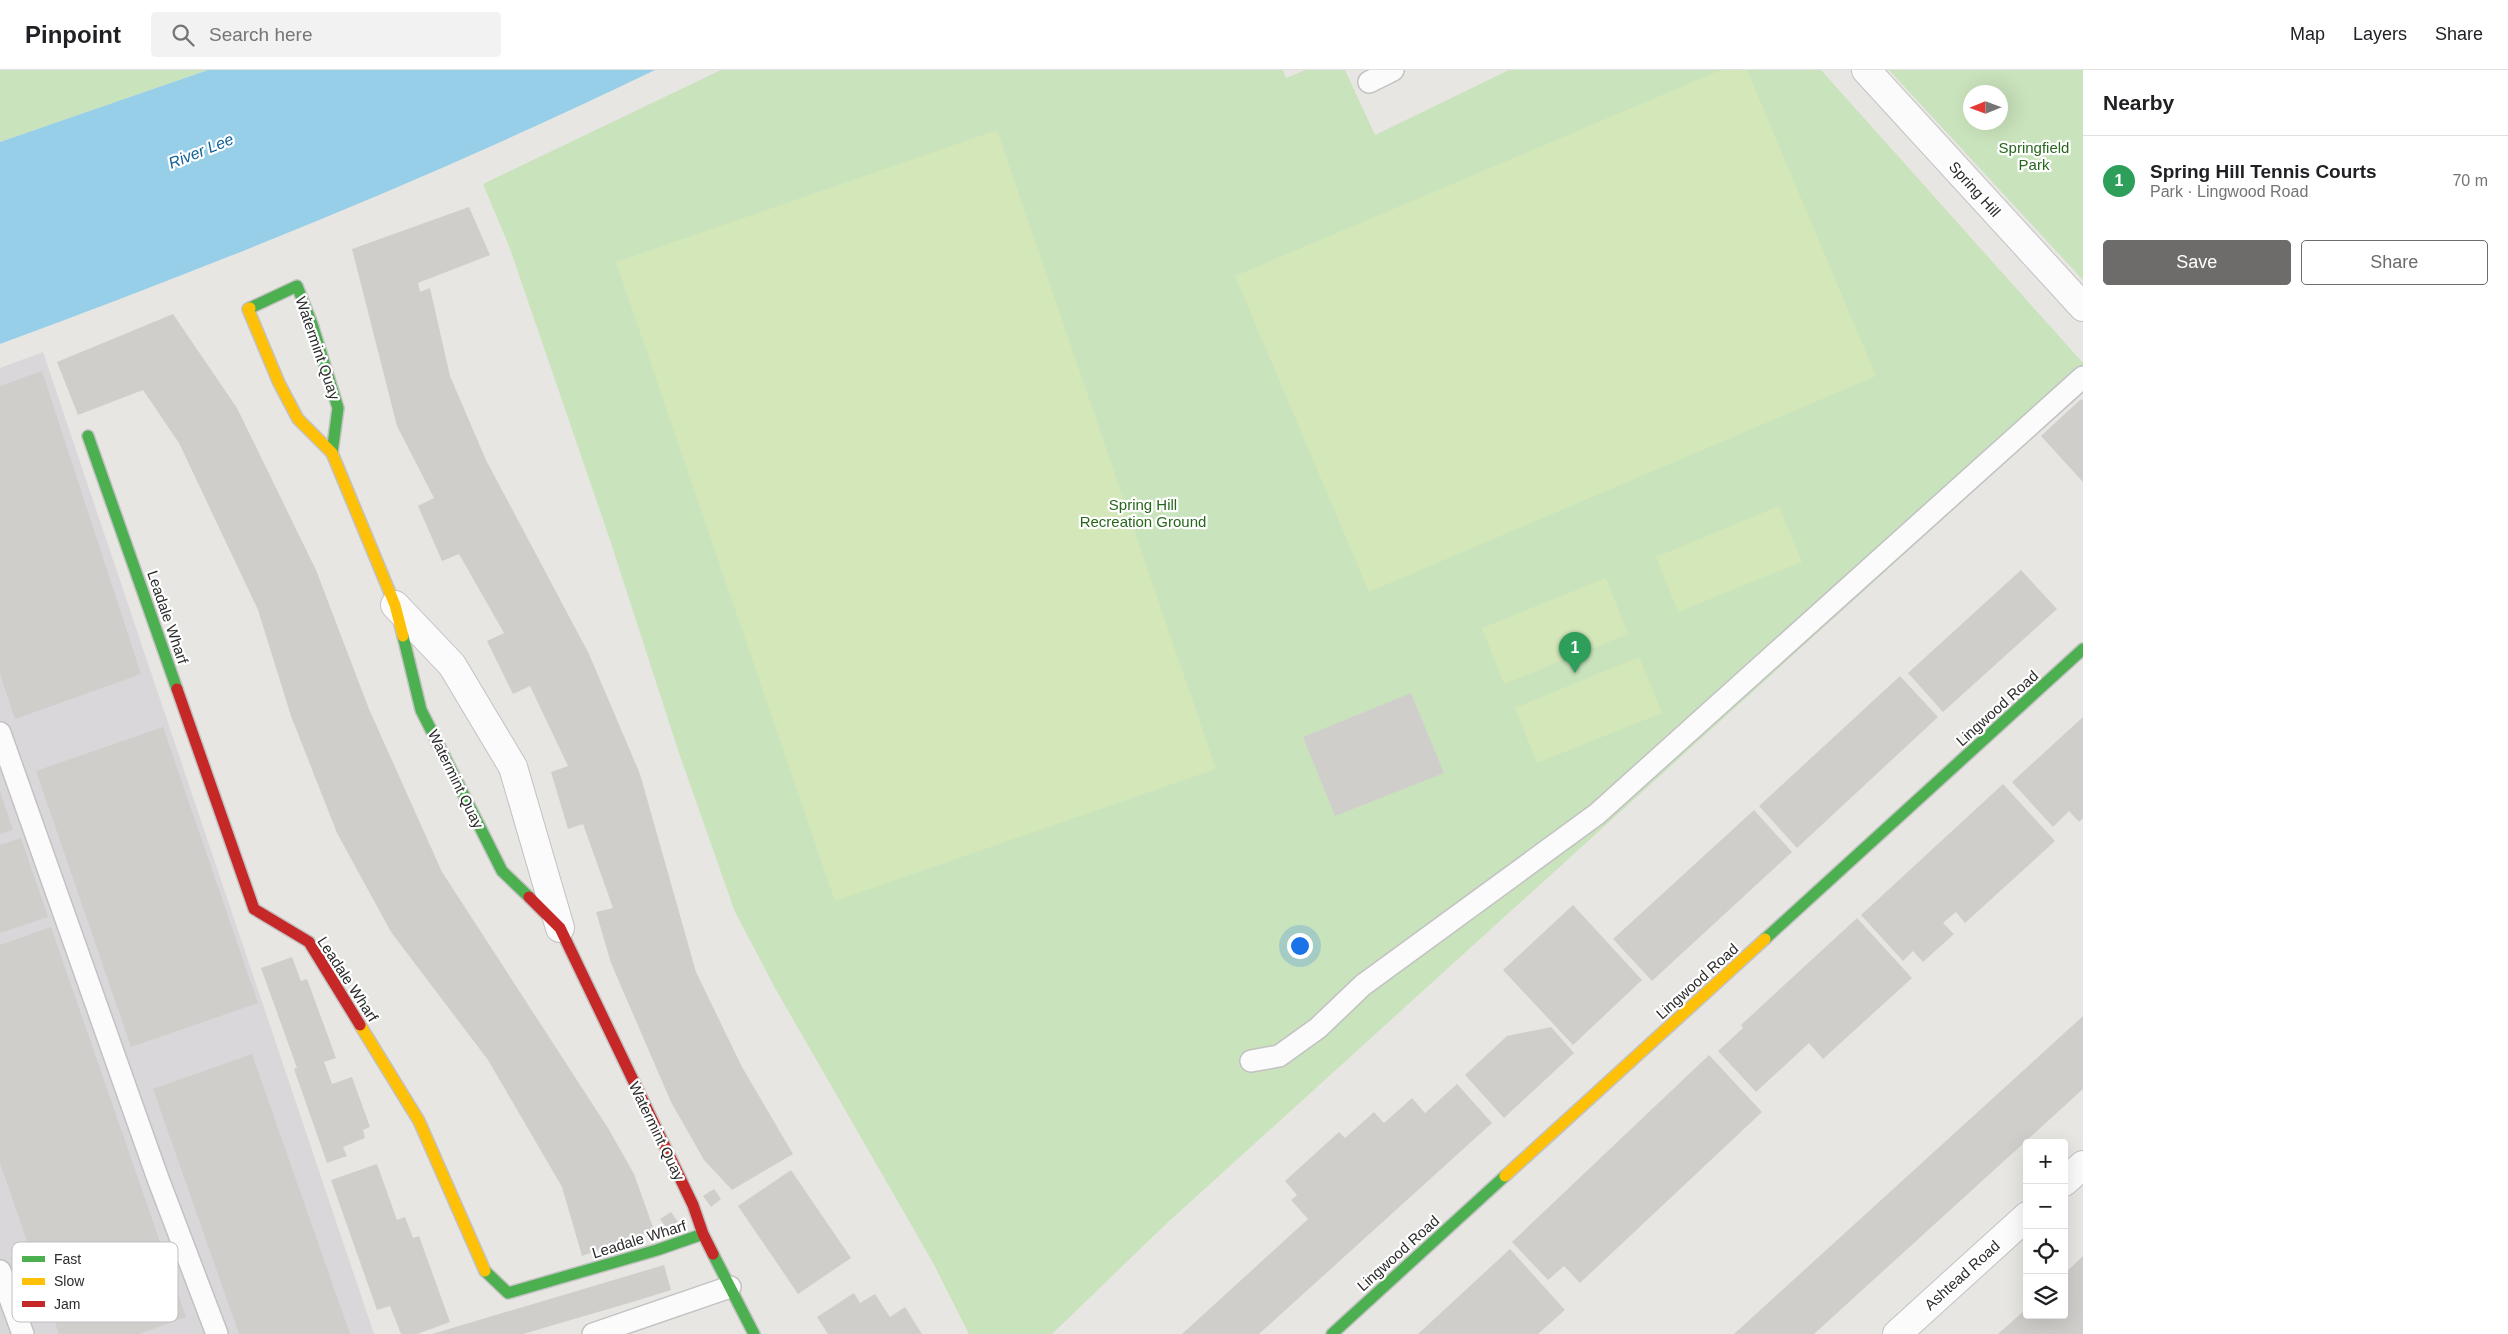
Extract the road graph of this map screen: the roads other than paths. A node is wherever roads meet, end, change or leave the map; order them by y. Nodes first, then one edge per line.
1 (1393, 70) edge
2 (1866, 70) edge
3 (1369, 82) dead end
4 (2083, 307) edge
5 (2083, 377) edge
6 (88, 436) dead end
7 (332, 453) junction
8 (395, 605) junction
9 (2083, 649) edge
10 (0, 733) edge
11 (560, 928) junction
12 (1251, 1061) dead end
13 (2083, 1165) edge
14 (2068, 1178) edge
15 (2023, 1220) edge
16 (703, 1234) junction
17 (0, 1271) edge
18 (730, 1287) junction
19 (12, 1304) edge
20 (19, 1322) edge
21 (23, 1334) edge
22 (217, 1334) edge
23 (593, 1334) edge
24 (754, 1334) edge
25 (1332, 1334) edge
26 (1897, 1334) edge

1 - 3 lane
2 - 4 street, Spring Hill
5 - 12 lane
6 - 16 street, Leadale Wharf
7 - 7 street, Watermint Quay
7 - 8 street, Watermint Quay
8 - 11 street, Watermint Quay
8 - 11 street, Watermint Quay
9 - 25 street, Lingwood Road
10 - 22 lane
11 - 16 street, Watermint Quay
13 - 14 street
15 - 26 street, Ashtead Road
16 - 18 street, Watermint Quay
17 - 19 lane
18 - 23 lane
18 - 24 street, Watermint Quay
20 - 21 lane

